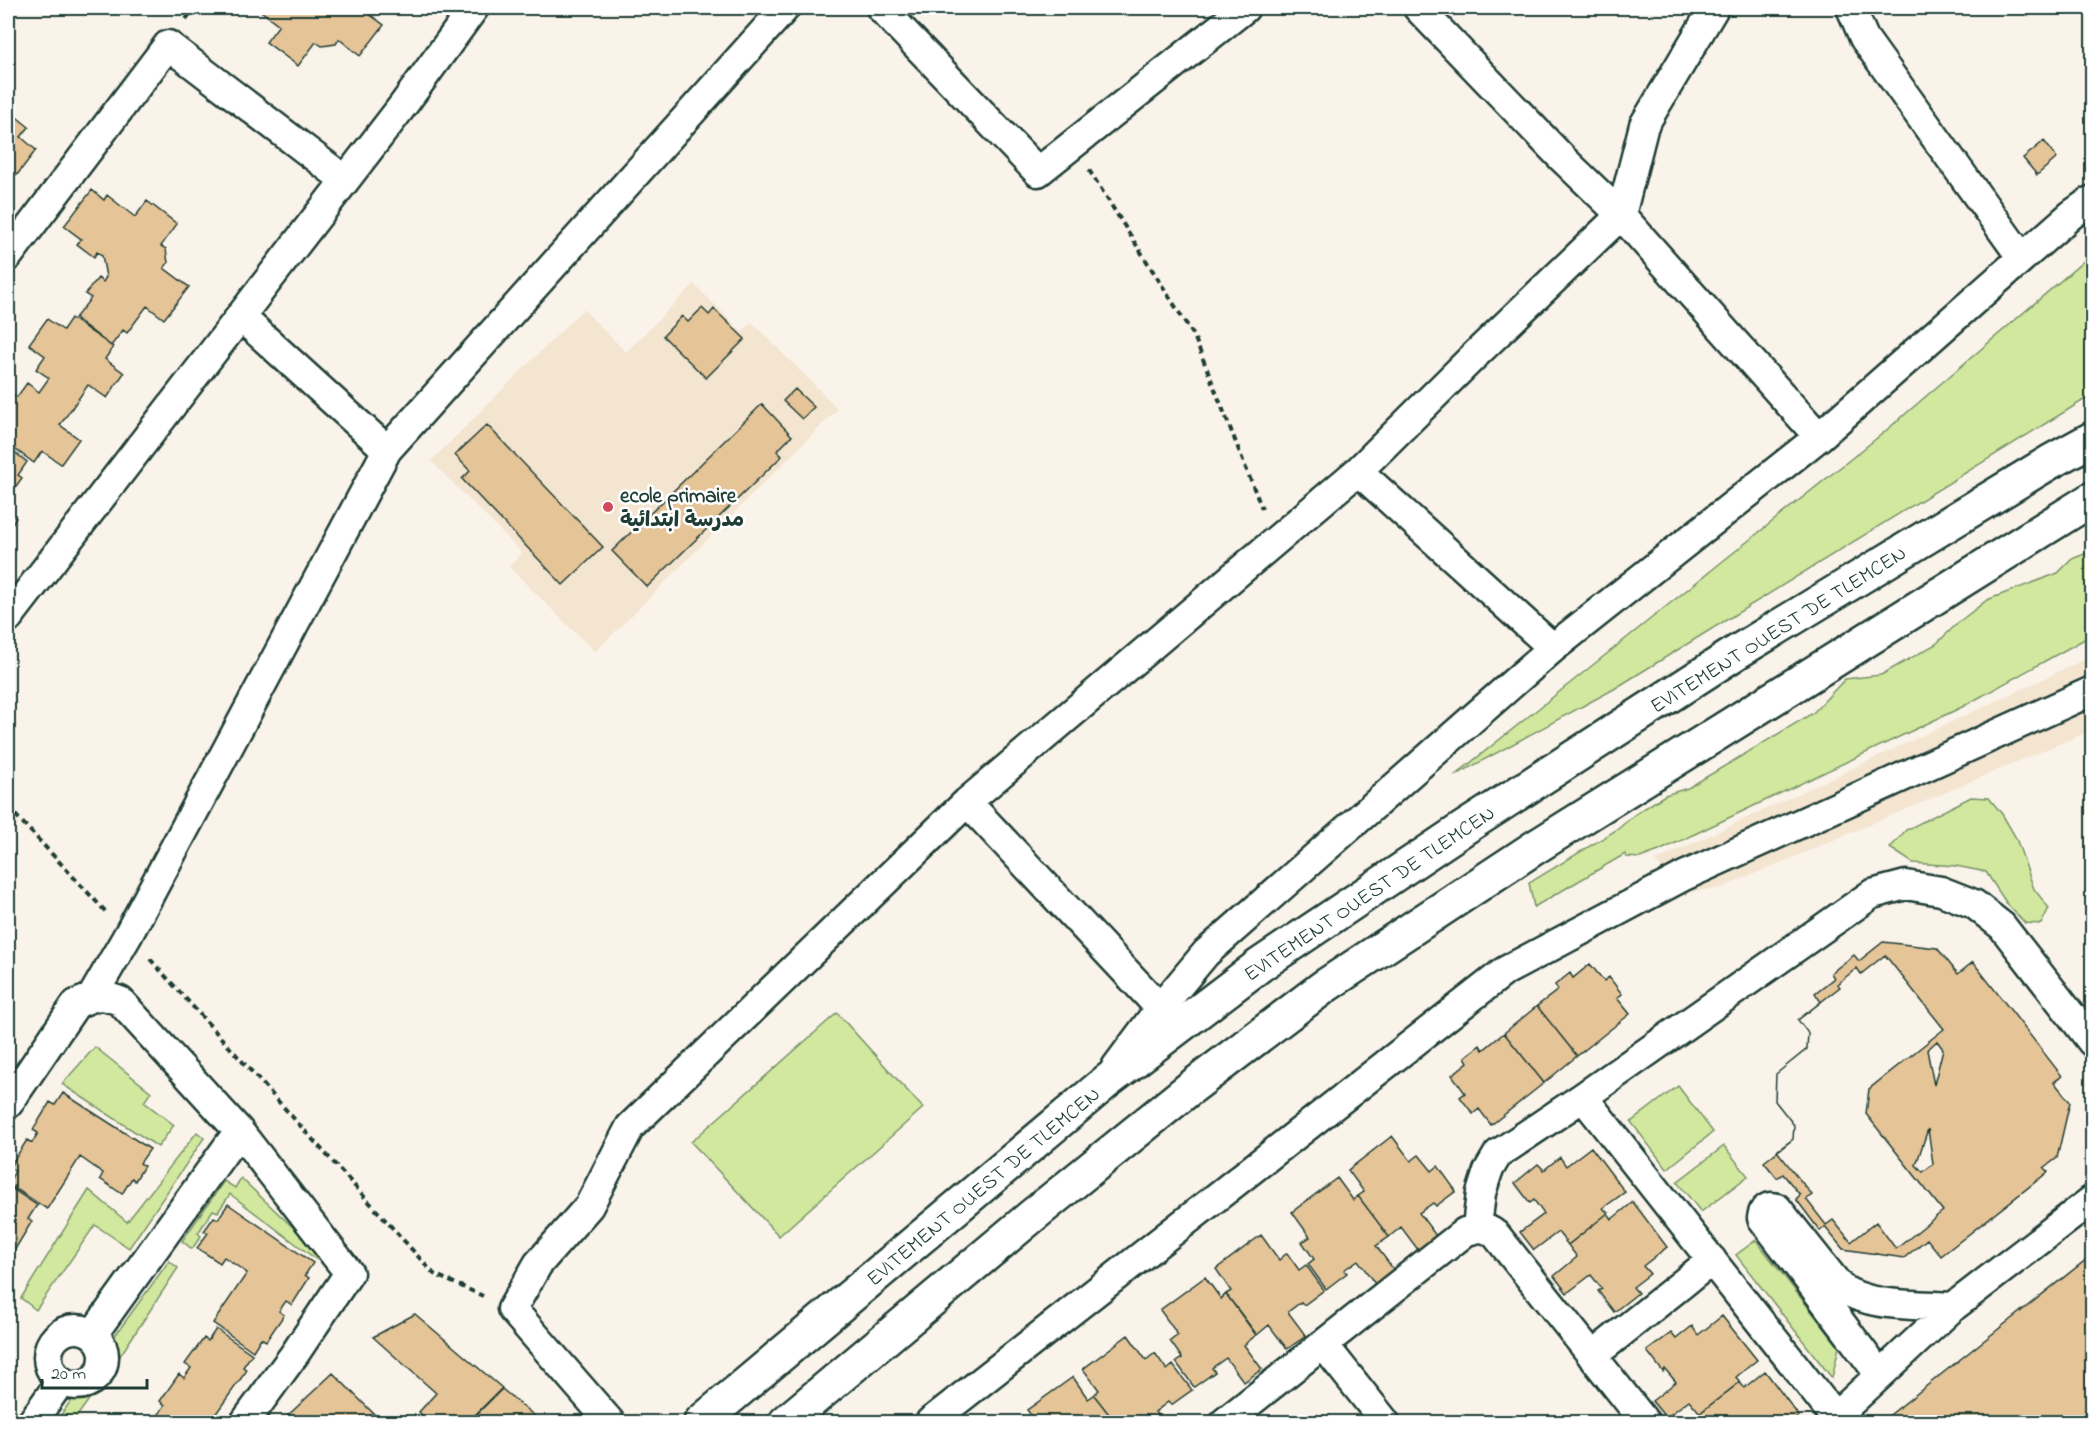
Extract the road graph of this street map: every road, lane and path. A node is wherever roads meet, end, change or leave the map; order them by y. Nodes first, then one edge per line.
1 (474, 8) edge
2 (785, 8) edge
3 (881, 8) edge
4 (1245, 8) edge
5 (1418, 8) edge
6 (1713, 8) edge
7 (1851, 8) edge
8 (1073, 144) junction
9 (345, 180) junction
10 (2092, 200) edge
11 (1621, 215) junction
12 (8, 256) edge
13 (2022, 258) junction
14 (240, 316) junction
15 (1819, 436) junction
16 (2092, 439) edge
17 (387, 450) junction
18 (1359, 471) junction
19 (2092, 499) edge
20 (1275, 541) junction
21 (8, 618) edge
22 (1553, 648) junction
23 (2092, 691) edge
24 (967, 802) junction
25 (8, 807) edge
26 (128, 935) junction
27 (92, 997) junction
28 (1160, 1008) junction
29 (2092, 1042) edge
30 (1106, 1082) junction
31 (1583, 1097) junction
32 (8, 1104) edge
33 (239, 1131) junction
34 (2092, 1200) edge
35 (1477, 1227) junction
36 (1712, 1260) junction
37 (1953, 1306) junction
38 (512, 1309) junction
39 (93, 1334) junction
40 (1323, 1344) junction
41 (1592, 1356) junction
42 (1880, 1375) junction
43 (61, 1381) junction
44 (1837, 1419) edge
45 (32, 1422) edge
46 (245, 1422) edge
47 (610, 1422) edge
48 (701, 1422) edge
49 (786, 1422) edge
50 (930, 1422) edge
51 (1225, 1422) edge
52 (1384, 1422) edge
53 (1645, 1422) edge

1 - 9 street
2 - 17 street
3 - 8 street
4 - 8 street
5 - 11 street
6 - 11 street
7 - 13 street
8 - 20 path
9 - 12 street
9 - 14 street
10 - 13 street
11 - 15 street
11 - 18 street
13 - 15 street
14 - 17 street
14 - 21 street
15 - 22 street
16 - 30 highway, EVITEMENT OUEST DE TLEMCEN
17 - 26 street
18 - 20 street
18 - 22 street
19 - 49 highway
20 - 24 street
22 - 28 street
23 - 50 street
24 - 28 street
24 - 38 street
25 - 26 path
26 - 27 street
26 - 38 path
27 - 32 street
27 - 33 street
28 - 30 street
29 - 31 street
30 - 48 highway, EVITEMENT OUEST DE TLEMCEN
31 - 35 street
31 - 36 street
33 - 39 street
33 - 46 street
34 - 37 street
35 - 40 street
35 - 41 street
36 - 41 street
36 - 44 street
37 - 42 street
37 - 42 street
38 - 47 street
39 - 43 street
39 - 43 street
40 - 51 street
40 - 52 street
41 - 53 street
42 - 44 street
43 - 45 street

